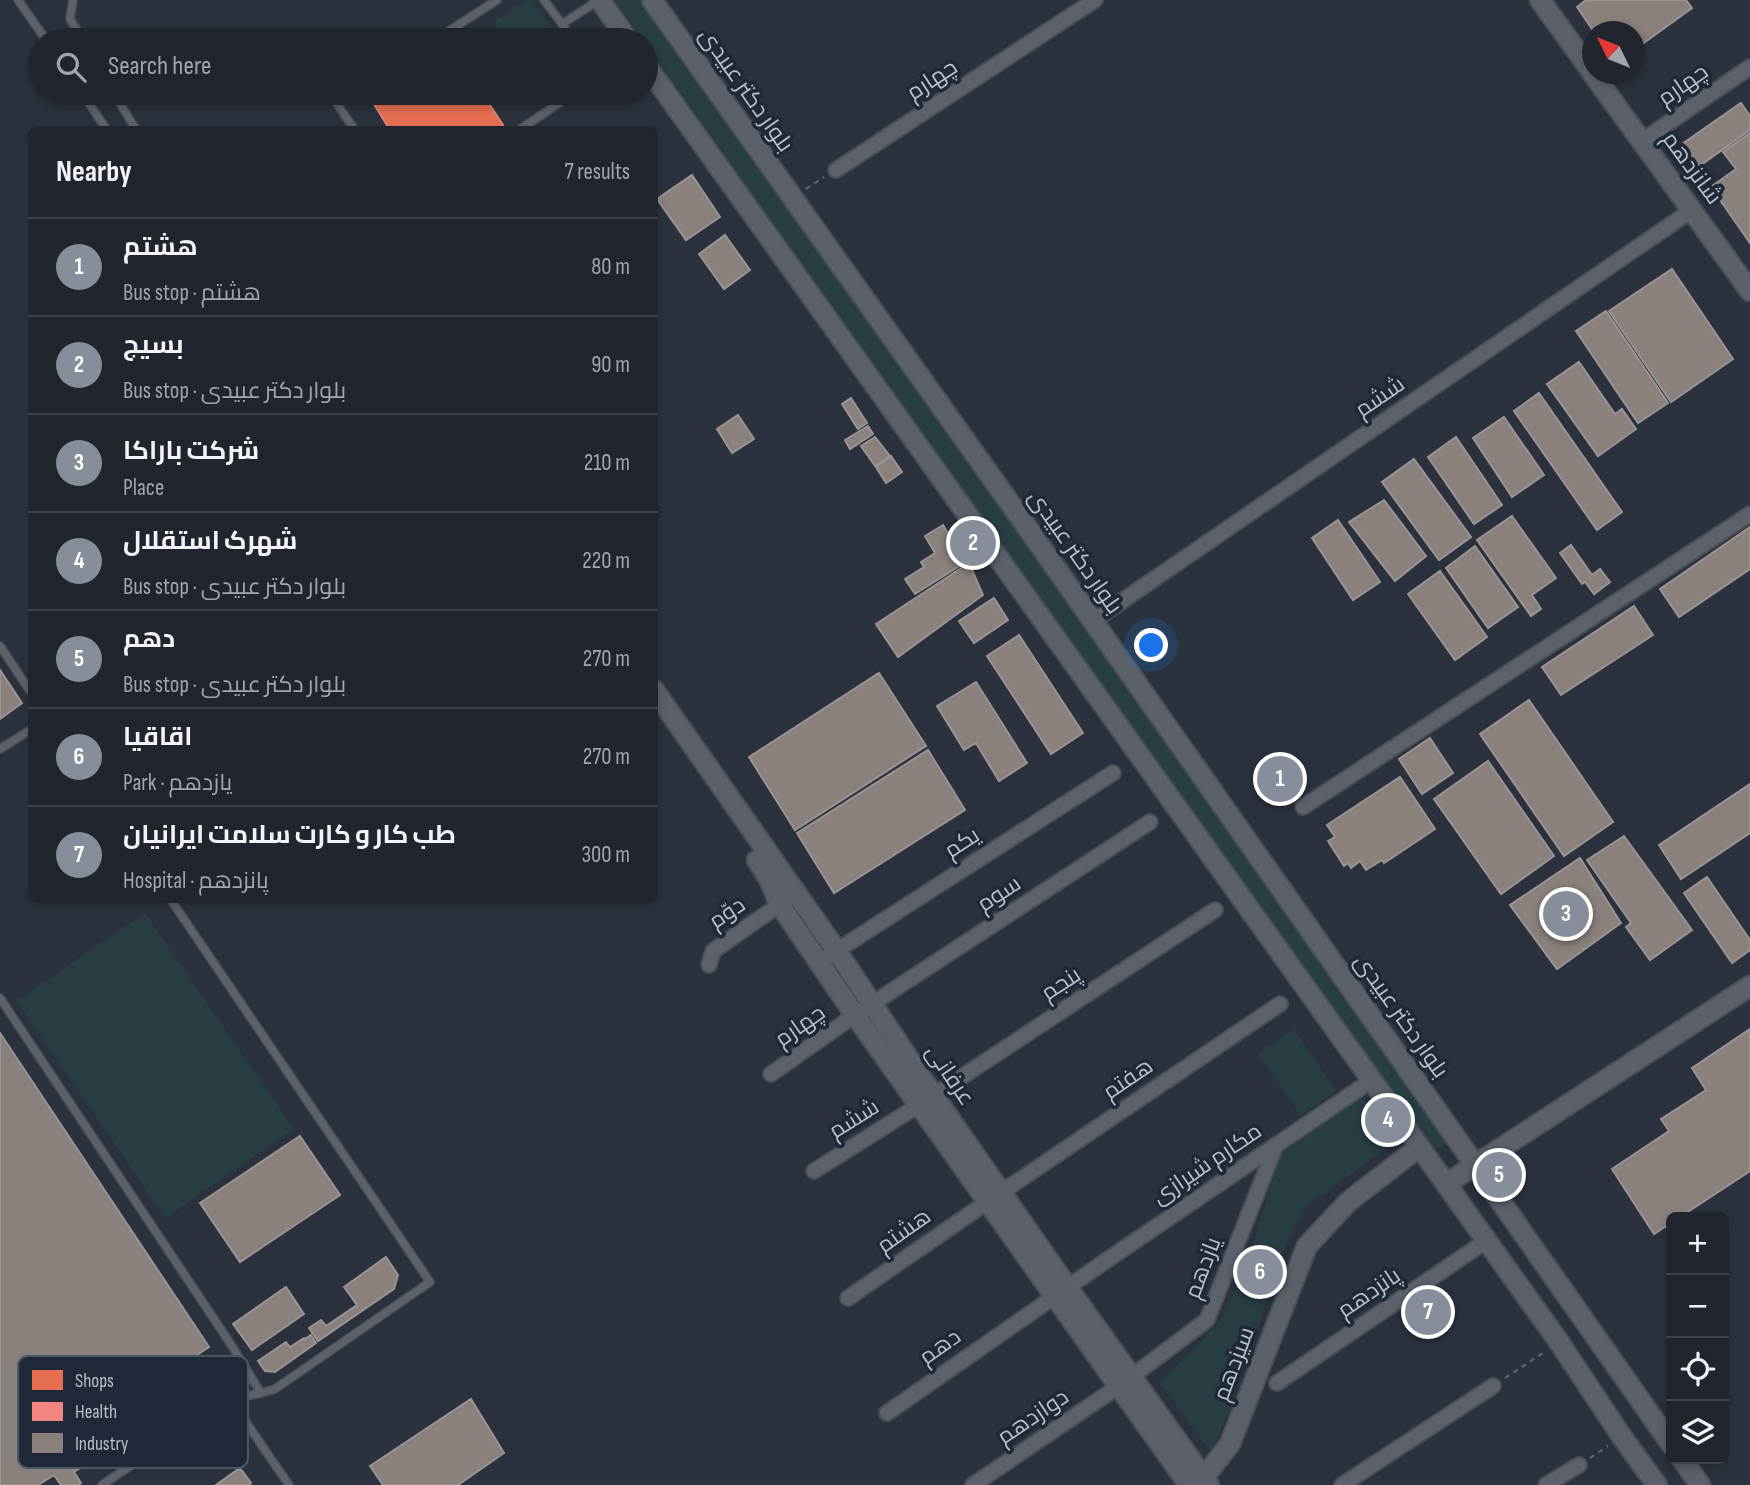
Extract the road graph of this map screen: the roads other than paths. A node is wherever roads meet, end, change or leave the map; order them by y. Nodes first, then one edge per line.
1 (18, 0) edge
2 (73, 0) edge
3 (497, 0) edge
4 (544, 0) edge
5 (599, 0) edge
6 (652, 0) edge
7 (1095, 0) edge
8 (1541, 0) edge
9 (562, 24) junction
10 (38, 28) edge
11 (76, 28) edge
12 (454, 28) edge
13 (564, 28) edge
14 (619, 28) edge
15 (1582, 58) edge
16 (1750, 67) edge
17 (658, 82) edge
18 (1601, 84) edge
19 (90, 105) edge
20 (121, 105) edge
21 (338, 105) edge
22 (556, 105) edge
23 (104, 126) edge
24 (134, 126) edge
25 (352, 126) edge
26 (525, 126) edge
27 (1642, 141) junction
28 (836, 170) road end
29 (1692, 210) junction
30 (1750, 291) edge
31 (1750, 514) edge
32 (1093, 621) junction
33 (0, 646) edge
34 (28, 688) edge
35 (658, 696) edge
36 (658, 714) edge
37 (28, 732) edge
38 (0, 749) edge
39 (1113, 773) dead end
40 (1303, 807) dead end
41 (1150, 822) dead end
42 (787, 899) junction
43 (173, 903) edge
44 (1215, 910) dead end
45 (836, 950) junction
46 (819, 962) junction
47 (709, 965) dead end
48 (1750, 986) edge
49 (0, 998) edge
50 (872, 1004) junction
51 (1280, 1004) dead end
52 (855, 1015) junction
53 (771, 1074) dead end
54 (1372, 1080) junction
55 (926, 1100) junction
56 (1276, 1145) junction
57 (1419, 1147) junction
58 (1476, 1165) junction
59 (814, 1171) dead end
60 (1446, 1184) junction
61 (994, 1197) junction
62 (1486, 1241) junction
63 (1061, 1292) junction
64 (848, 1298) dead end
65 (238, 1356) edge
66 (248, 1372) edge
67 (1126, 1381) junction
68 (1277, 1383) dead end
69 (1493, 1386) road end
70 (261, 1393) junction
71 (248, 1396) edge
72 (887, 1413) dead end
73 (248, 1425) edge
74 (1666, 1437) edge
75 (1685, 1464) edge
76 (1579, 1465) road end
77 (127, 1468) edge
78 (1199, 1483) edge
79 (102, 1485) edge
80 (289, 1485) edge
81 (973, 1485) edge
82 (1342, 1485) edge
83 (1546, 1485) edge
84 (1657, 1485) edge
85 (1700, 1485) edge

1 - 10 lane
2 - 11 lane
3 - 12 lane
4 - 9 lane
5 - 9 lane
5 - 14 main road
6 - 32 main road, بلوار دکتر عبیدی
7 - 28 street, چهارم
8 - 15 main road, شانزدهم
9 - 13 lane
16 - 27 street, چهارم
17 - 54 main road
18 - 27 main road, شانزدهم
19 - 23 lane
20 - 24 lane
21 - 25 lane
22 - 26 lane
27 - 29 main road, شانزدهم
29 - 30 main road, شانزدهم
29 - 32 street, ششم
31 - 40 street
32 - 58 main road, بلوار دکتر عبیدی
33 - 34 lane
35 - 42 main road, عرفانی
36 - 42 main road, عرفانی
37 - 38 lane
39 - 45 street, یکم
41 - 50 street, سوم
42 - 45 main road, عرفانی
42 - 46 main road, عرفانی
42 - 47 street, دوّم
43 - 70 lane
44 - 55 street, پنجم
45 - 46 street, یکم
45 - 50 main road, عرفانی
46 - 52 main road, عرفانی
48 - 58 main road
49 - 65 lane
50 - 52 street, سوم
50 - 55 main road, عرفانی
51 - 61 street, هفتم
52 - 53 street, چهارم
52 - 55 main road, عرفانی
54 - 56 street, مکارم شیرازی
54 - 57 main road
55 - 59 street, ششم
55 - 61 main road, عرفانی
56 - 63 street, مکارم شیرازی
56 - 67 street, یازدهم
57 - 60 main road
57 - 78 main road, سیزدهم
58 - 60 main road
58 - 74 main road, بلوار دکتر عبیدی
60 - 62 main road
61 - 63 main road, عرفانی
61 - 64 street, هشتم
62 - 68 street, پانزدهم
62 - 84 main road
63 - 67 main road, عرفانی
63 - 72 street, دهم
66 - 70 lane
67 - 78 main road, عرفانی
67 - 81 street, دوازدهم
69 - 82 street
70 - 71 lane
73 - 80 lane
75 - 85 main road
76 - 83 street
77 - 79 lane

